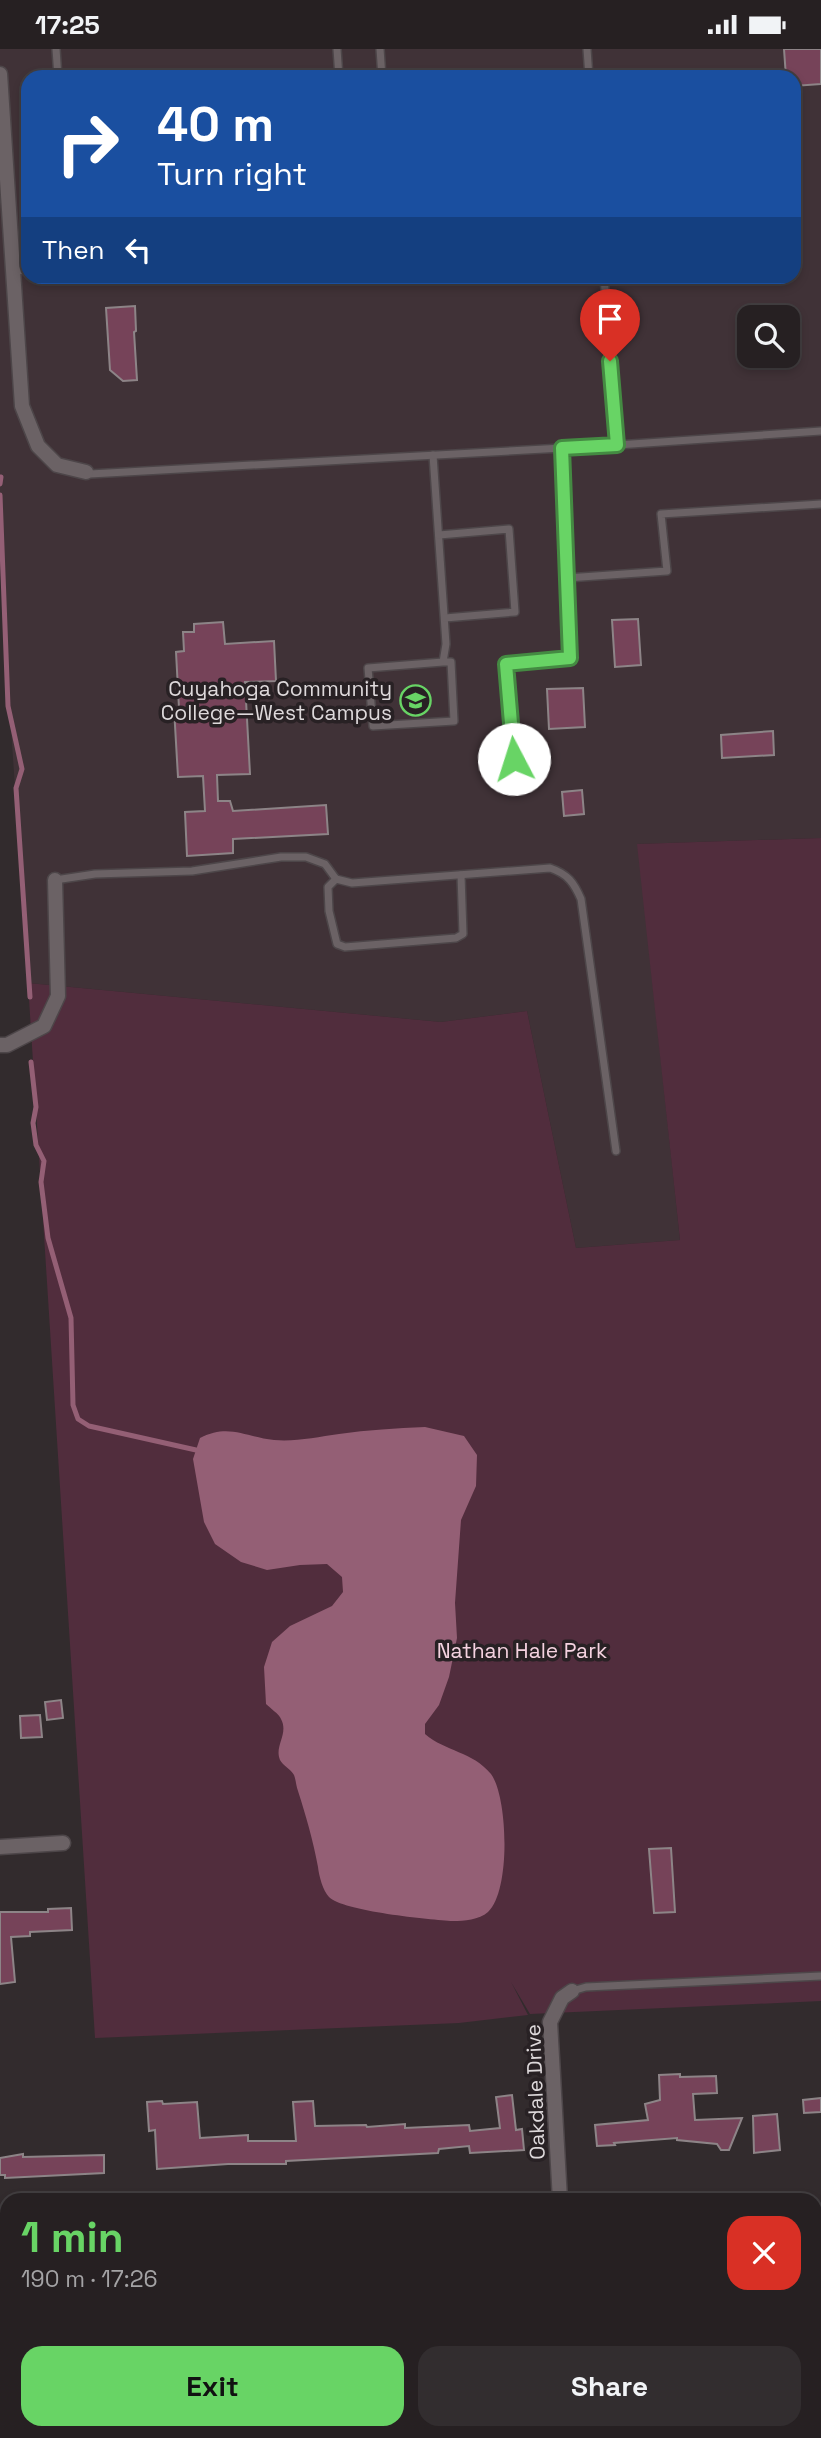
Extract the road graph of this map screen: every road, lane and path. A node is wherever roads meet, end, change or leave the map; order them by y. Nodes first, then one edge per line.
1 (57, 49) edge
2 (337, 49) edge
3 (380, 49) edge
4 (587, 49) edge
5 (58, 70) edge
6 (338, 70) edge
7 (382, 70) edge
8 (588, 70) edge
9 (0, 74) edge
10 (21, 270) edge
11 (21, 284) edge
12 (605, 284) edge
13 (821, 431) edge
14 (617, 445) junction
15 (562, 448) junction
16 (433, 455) junction
17 (86, 472) joint
18 (821, 504) edge
19 (439, 535) junction
20 (567, 578) junction
21 (444, 618) junction
22 (443, 662) junction
23 (514, 759) dead end
24 (461, 875) junction
25 (336, 879) junction
26 (55, 880) joint
27 (0, 1045) edge
28 (616, 1151) dead end
29 (63, 1843) dead end
30 (0, 1847) edge
31 (821, 1976) edge
32 (572, 1991) joint
33 (560, 2193) edge

1 - 5 lane
2 - 6 lane
3 - 7 lane
4 - 8 lane
9 - 10 street
11 - 17 street
12 - 14 lane
13 - 14 lane
14 - 15 lane
15 - 16 lane
15 - 20 lane
16 - 17 lane
16 - 19 lane
18 - 20 lane
19 - 21 lane
19 - 21 lane
20 - 23 lane
21 - 22 lane
22 - 22 lane
24 - 25 lane
24 - 25 lane
24 - 28 lane
25 - 26 lane
26 - 27 street
29 - 30 street
31 - 32 lane
32 - 33 street, Oakdale Drive

